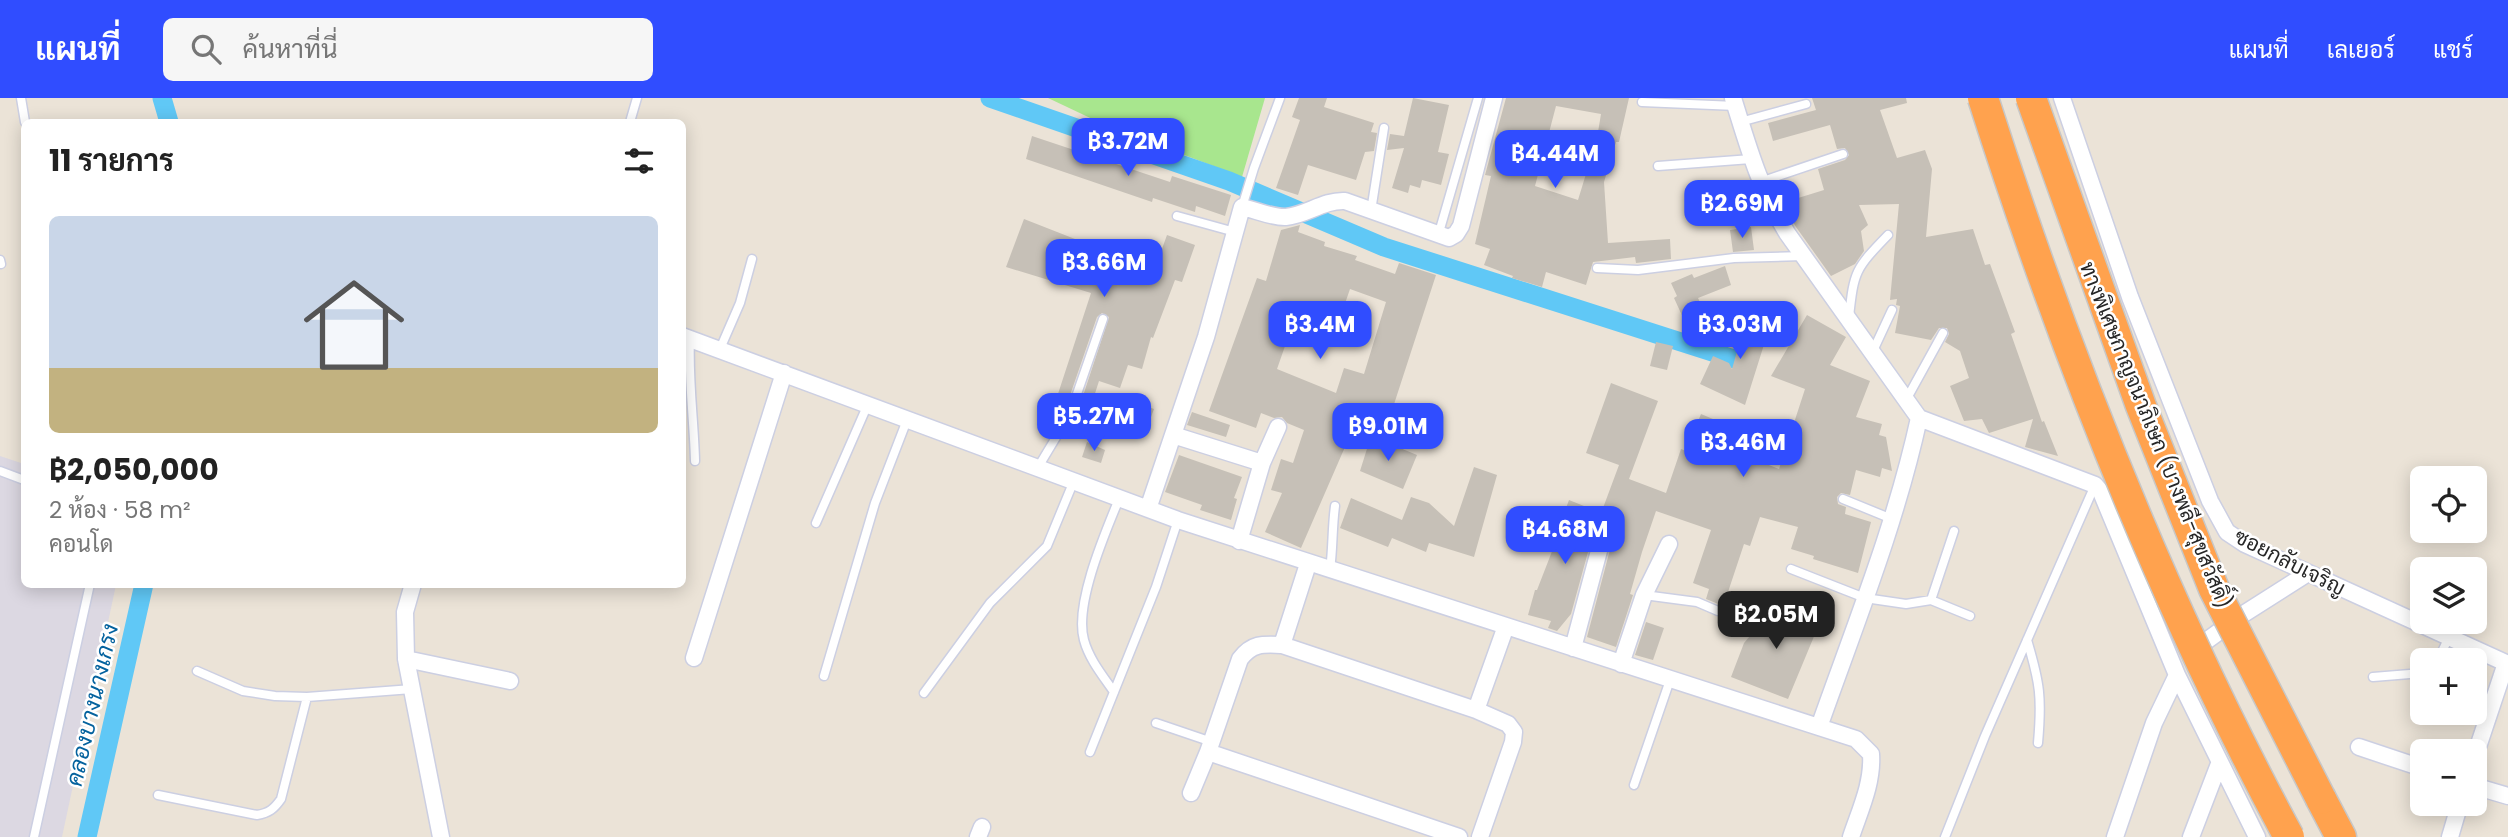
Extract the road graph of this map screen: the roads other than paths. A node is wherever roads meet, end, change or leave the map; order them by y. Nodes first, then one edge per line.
1 (21, 98) edge
2 (636, 98) edge
3 (1280, 98) edge
4 (1478, 98) edge
5 (1494, 98) edge
6 (1983, 98) edge
7 (2031, 98) edge
8 (2062, 98) edge
9 (1642, 102) dead end
10 (1735, 102) edge
11 (1806, 104) dead end
12 (24, 119) edge
13 (630, 119) edge
14 (1740, 122) junction
15 (1384, 128) dead end
16 (1843, 154) dead end
17 (1751, 159) junction
18 (1658, 166) dead end
19 (1760, 182) junction
20 (1242, 207) junction
21 (1371, 211) junction
22 (1177, 216) dead end
23 (1235, 232) junction
24 (1888, 235) dead end
25 (1437, 236) junction
26 (1803, 256) junction
27 (752, 259) dead end
28 (1597, 268) dead end
29 (1892, 310) dead end
30 (1103, 319) dead end
31 (1849, 320) junction
32 (1943, 333) dead end
33 (686, 337) edge
34 (720, 349) junction
35 (1872, 353) junction
36 (784, 373) junction
37 (1906, 400) junction
38 (868, 404) junction
39 (1919, 418) junction
40 (907, 420) junction
41 (1278, 427) dead end
42 (1173, 435) junction
43 (695, 461) dead end
44 (1262, 463) junction
45 (1037, 469) junction
46 (0, 471) edge
47 (21, 479) edge
48 (1073, 483) junction
49 (2095, 485) junction
50 (1119, 499) junction
51 (1843, 499) dead end
52 (1335, 506) dead end
53 (1148, 509) junction
54 (1608, 517) dead end
55 (1892, 519) junction
56 (1178, 520) junction
57 (816, 523) dead end
58 (1954, 531) dead end
59 (1239, 541) junction
60 (1668, 544) dead end
61 (1308, 564) junction
62 (1791, 569) dead end
63 (1330, 570) junction
64 (2308, 573) junction
65 (89, 588) edge
66 (413, 588) edge
67 (1644, 595) junction
68 (1865, 598) junction
69 (1931, 600) junction
70 (1718, 611) dead end
71 (1970, 616) dead end
72 (1506, 626) junction
73 (2449, 637) junction
74 (2027, 640) junction
75 (1282, 645) junction
76 (1573, 648) junction
77 (2444, 648) edge
78 (694, 658) dead end
79 (406, 659) junction
80 (2507, 663) edge
81 (1621, 664) junction
82 (2175, 670) junction
83 (197, 671) dead end
84 (2410, 674) edge
85 (824, 676) dead end
86 (2373, 677) dead end
87 (1670, 680) junction
88 (510, 681) dead end
89 (412, 689) junction
90 (1114, 692) junction
91 (924, 693) dead end
92 (307, 697) junction
93 (1476, 710) junction
94 (1156, 723) dead end
95 (1819, 727) junction
96 (2481, 739) edge
97 (2038, 743) dead end
98 (1210, 747) junction
99 (2359, 747) dead end
100 (1090, 752) dead end
101 (2219, 764) junction
102 (2410, 764) edge
103 (1634, 785) dead end
104 (2487, 790) edge
105 (1191, 793) dead end
106 (158, 795) dead end
107 (2508, 796) edge
108 (2456, 816) edge
109 (34, 837) edge
110 (441, 837) edge
111 (1459, 837) edge
112 (1480, 837) edge
113 (1851, 837) edge
114 (1945, 837) edge
115 (2115, 837) edge
116 (2191, 837) edge
117 (2257, 837) edge
118 (2289, 837) edge
119 (2341, 837) edge
120 (2450, 837) edge

1 - 12 lane
2 - 13 lane
3 - 20 lane
4 - 25 lane
5 - 25 street
6 - 118 highway, bridge
7 - 119 highway, ทางพิเศษกาญจนาภิเษก (บางพลี-สุขสวัสดิ์), bridge
8 - 64 street, ซอยกลับเจริญ
9 - 10 lane
10 - 14 street
11 - 14 lane
14 - 17 street
15 - 21 lane
16 - 19 lane
17 - 18 lane
17 - 19 street
19 - 26 street
20 - 21 street
20 - 23 street
21 - 25 street
22 - 23 lane
23 - 42 street
24 - 31 lane
26 - 28 lane
26 - 31 street
27 - 34 lane
29 - 35 lane
30 - 45 lane
31 - 35 street
32 - 37 lane
33 - 34 street
33 - 43 lane
34 - 36 street
35 - 37 street
36 - 38 street
36 - 78 street
37 - 39 street
38 - 40 street
38 - 57 lane
39 - 49 street
39 - 55 street
40 - 45 street
40 - 85 lane
41 - 44 street
42 - 44 street
42 - 53 street
44 - 59 street
45 - 48 street
46 - 47 lane
48 - 50 street
48 - 91 lane
49 - 74 lane
49 - 82 street
50 - 53 street
50 - 90 lane
51 - 55 lane
52 - 63 lane
53 - 56 street
54 - 76 street
55 - 68 street
56 - 59 street
56 - 90 lane
58 - 69 lane
59 - 61 street
60 - 67 street
61 - 63 street
61 - 75 street
62 - 68 lane
63 - 72 street
64 - 73 street, ซอยกลับเจริญ
64 - 82 street
65 - 109 lane
66 - 79 street
67 - 70 lane
67 - 81 street
68 - 69 lane
68 - 95 street
69 - 71 lane
72 - 76 street
72 - 93 street
73 - 77 lane
73 - 80 street, ซอยกลับเจริญ
74 - 97 lane
74 - 114 lane
75 - 93 street
75 - 98 street
76 - 81 street
79 - 88 street
79 - 89 street
80 - 96 street
81 - 87 street
82 - 101 street
82 - 115 street
83 - 92 lane
84 - 86 lane
87 - 95 street
87 - 103 lane
89 - 92 lane
89 - 110 street
90 - 100 lane
92 - 106 lane
93 - 112 street
94 - 98 lane
95 - 113 street
98 - 105 street
98 - 111 street
99 - 102 street
101 - 116 street
101 - 117 street
104 - 107 street
108 - 120 street

